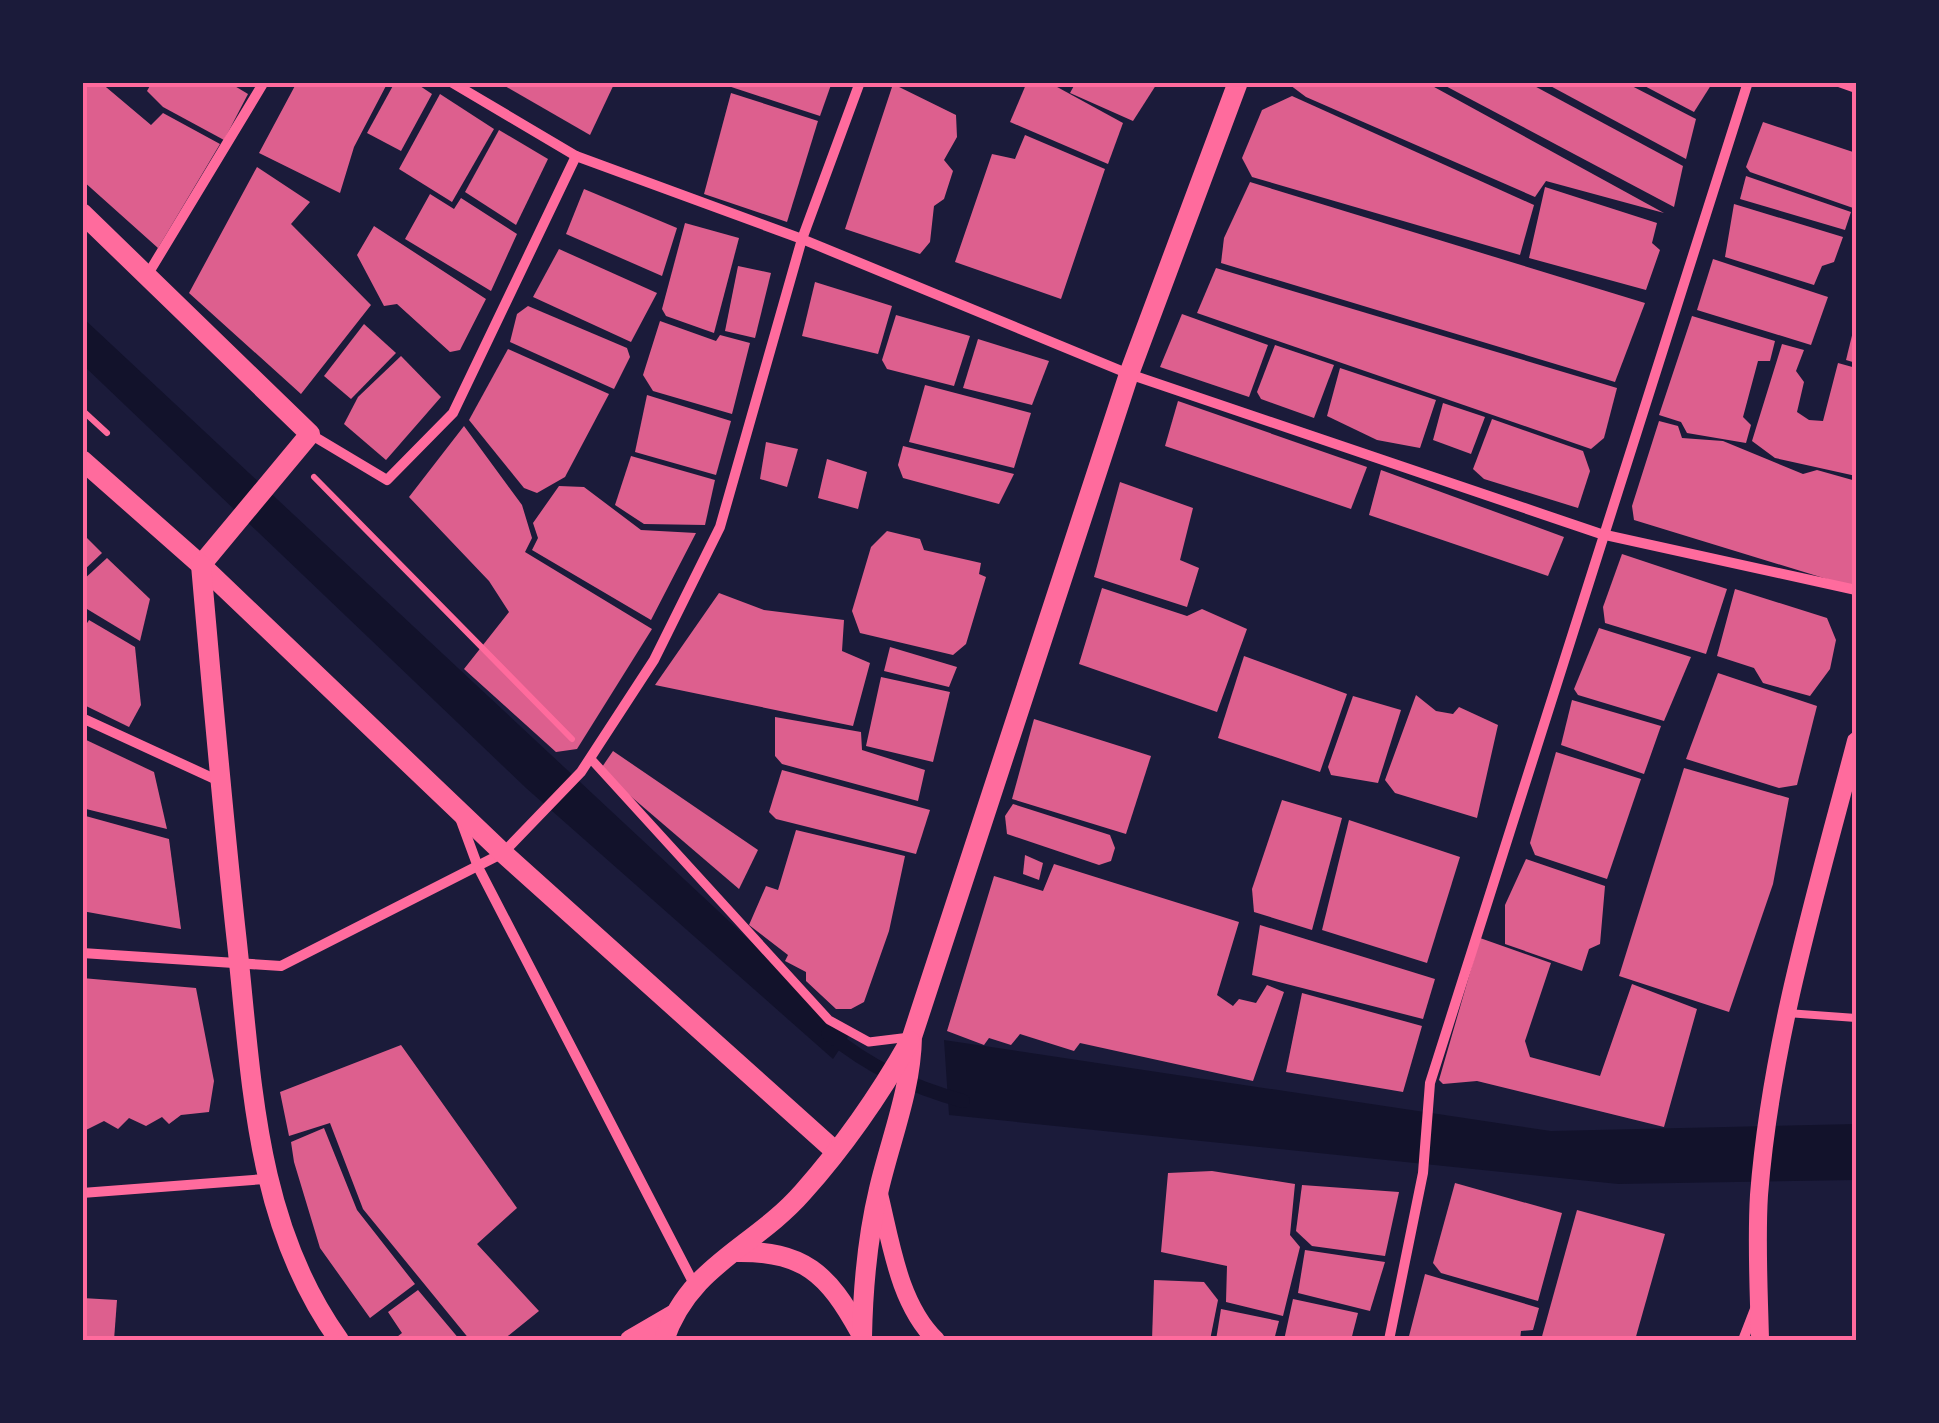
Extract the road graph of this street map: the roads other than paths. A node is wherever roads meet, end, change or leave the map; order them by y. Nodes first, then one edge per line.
1 (264, 82) edge
2 (451, 82) edge
3 (860, 82) edge
4 (1238, 82) edge
5 (1748, 82) edge
6 (1839, 82) edge
7 (1856, 88) edge
8 (576, 156) junction
9 (82, 213) edge
10 (802, 239) junction
11 (148, 274) junction
12 (1129, 374) junction
13 (310, 434) junction
14 (82, 460) edge
15 (1601, 534) junction
16 (201, 565) junction
17 (1856, 590) edge
18 (82, 718) edge
19 (1856, 741) edge
20 (590, 758) junction
21 (219, 781) junction
22 (456, 808) junction
23 (504, 853) junction
24 (478, 867) junction
25 (82, 953) edge
26 (239, 966) junction
27 (1788, 1013) junction
28 (1856, 1018) edge
29 (912, 1037) junction
30 (905, 1064) junction
31 (835, 1152) junction
32 (265, 1179) junction
33 (878, 1190) junction
34 (82, 1194) edge
35 (734, 1252) junction
36 (694, 1284) junction
37 (1760, 1299) junction
38 (673, 1315) junction
39 (862, 1339) edge
40 (339, 1340) edge
41 (630, 1340) edge
42 (664, 1340) edge
43 (936, 1340) edge
44 (1389, 1340) edge
45 (1743, 1340) edge
46 (1760, 1340) edge

1 - 11 street
2 - 8 street
3 - 10 street
4 - 12 main road
5 - 15 street
6 - 7 street
8 - 10 street
8 - 13 street
9 - 11 main road
10 - 12 street
10 - 20 street
11 - 13 main road
12 - 15 street
12 - 29 main road
13 - 16 main road
14 - 16 main road
15 - 17 street
15 - 44 street
16 - 21 main road
16 - 22 main road
18 - 21 street
19 - 27 street
20 - 23 street
20 - 29 street
21 - 26 main road
22 - 23 main road
22 - 24 street
23 - 24 street
23 - 31 main road
24 - 26 street
24 - 36 street
25 - 26 street
26 - 32 main road
27 - 28 lane
27 - 37 street
29 - 30 main road
30 - 31 main road
30 - 33 main road
31 - 35 main road
32 - 34 street
32 - 40 main road
33 - 39 main road
33 - 43 street
35 - 36 main road
35 - 39 main road
36 - 38 main road
37 - 45 street
37 - 46 street
38 - 41 main road
38 - 42 main road

